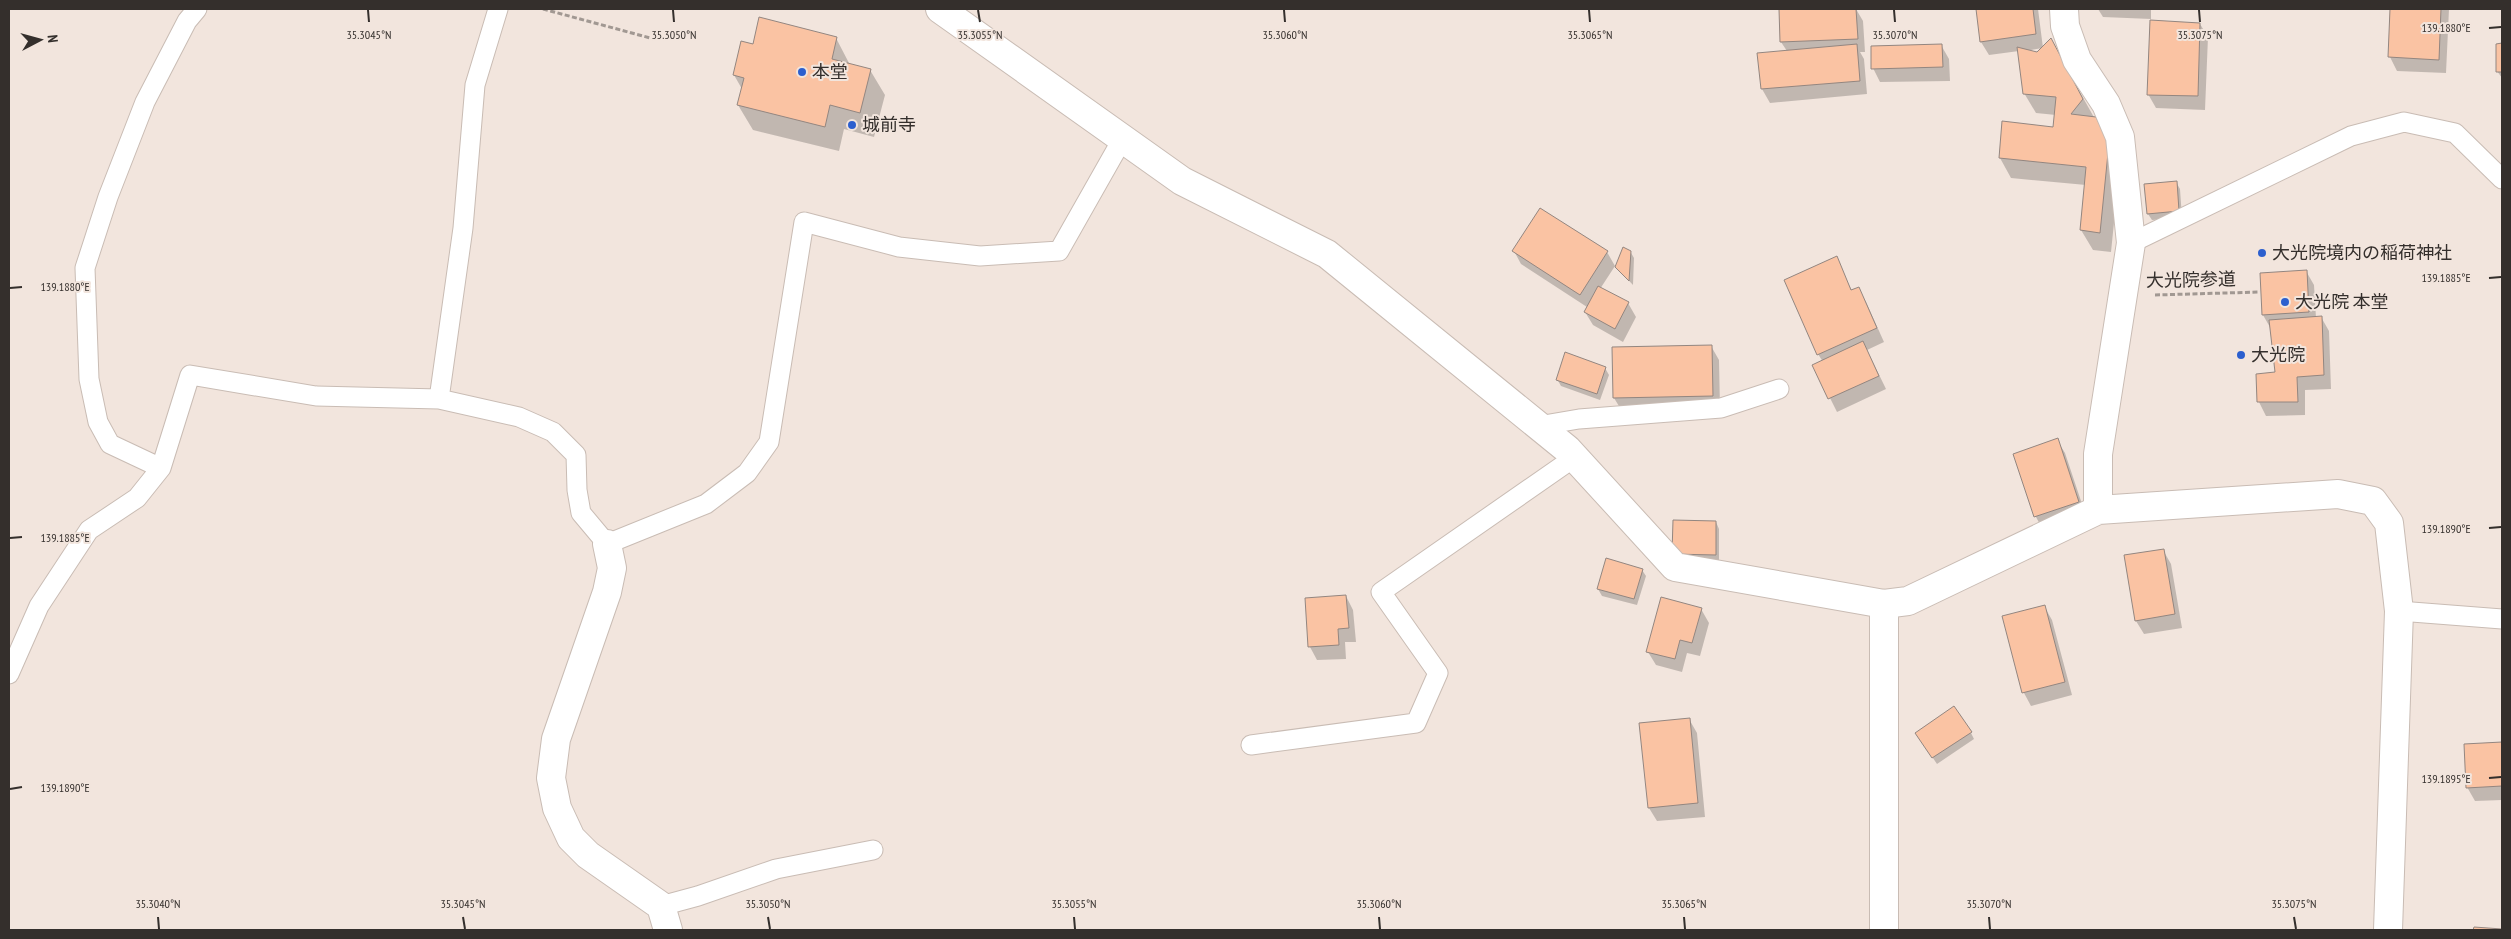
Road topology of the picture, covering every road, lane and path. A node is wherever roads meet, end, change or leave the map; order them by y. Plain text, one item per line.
1 (197, 9) edge
2 (498, 9) edge
3 (543, 9) edge
4 (940, 9) edge
5 (2064, 9) edge
6 (654, 39) dead end
7 (1123, 138) junction
8 (2502, 179) edge
9 (2131, 242) junction
10 (2260, 292) dead end
11 (2122, 296) junction
12 (1779, 389) dead end
13 (439, 399) junction
14 (1538, 426) junction
15 (1575, 457) junction
16 (161, 468) junction
17 (2098, 510) junction
18 (607, 544) junction
19 (1884, 604) junction
20 (2399, 611) junction
21 (2502, 619) edge
22 (9, 674) edge
23 (1251, 745) dead end
24 (873, 850) dead end
25 (665, 918) edge
26 (1884, 930) edge
27 (2388, 930) edge

1 - 16 lane
2 - 13 lane
3 - 6 path
4 - 7 street
5 - 9 street
7 - 14 street
7 - 18 lane
8 - 9 lane
9 - 11 street
10 - 11 path, 大光院参道
11 - 17 street
12 - 14 lane
13 - 16 lane
13 - 18 lane
14 - 15 street
15 - 19 street
15 - 23 lane
16 - 22 lane
17 - 19 street
17 - 20 street
18 - 25 street
19 - 26 street
20 - 21 lane
20 - 27 street
24 - 25 lane

